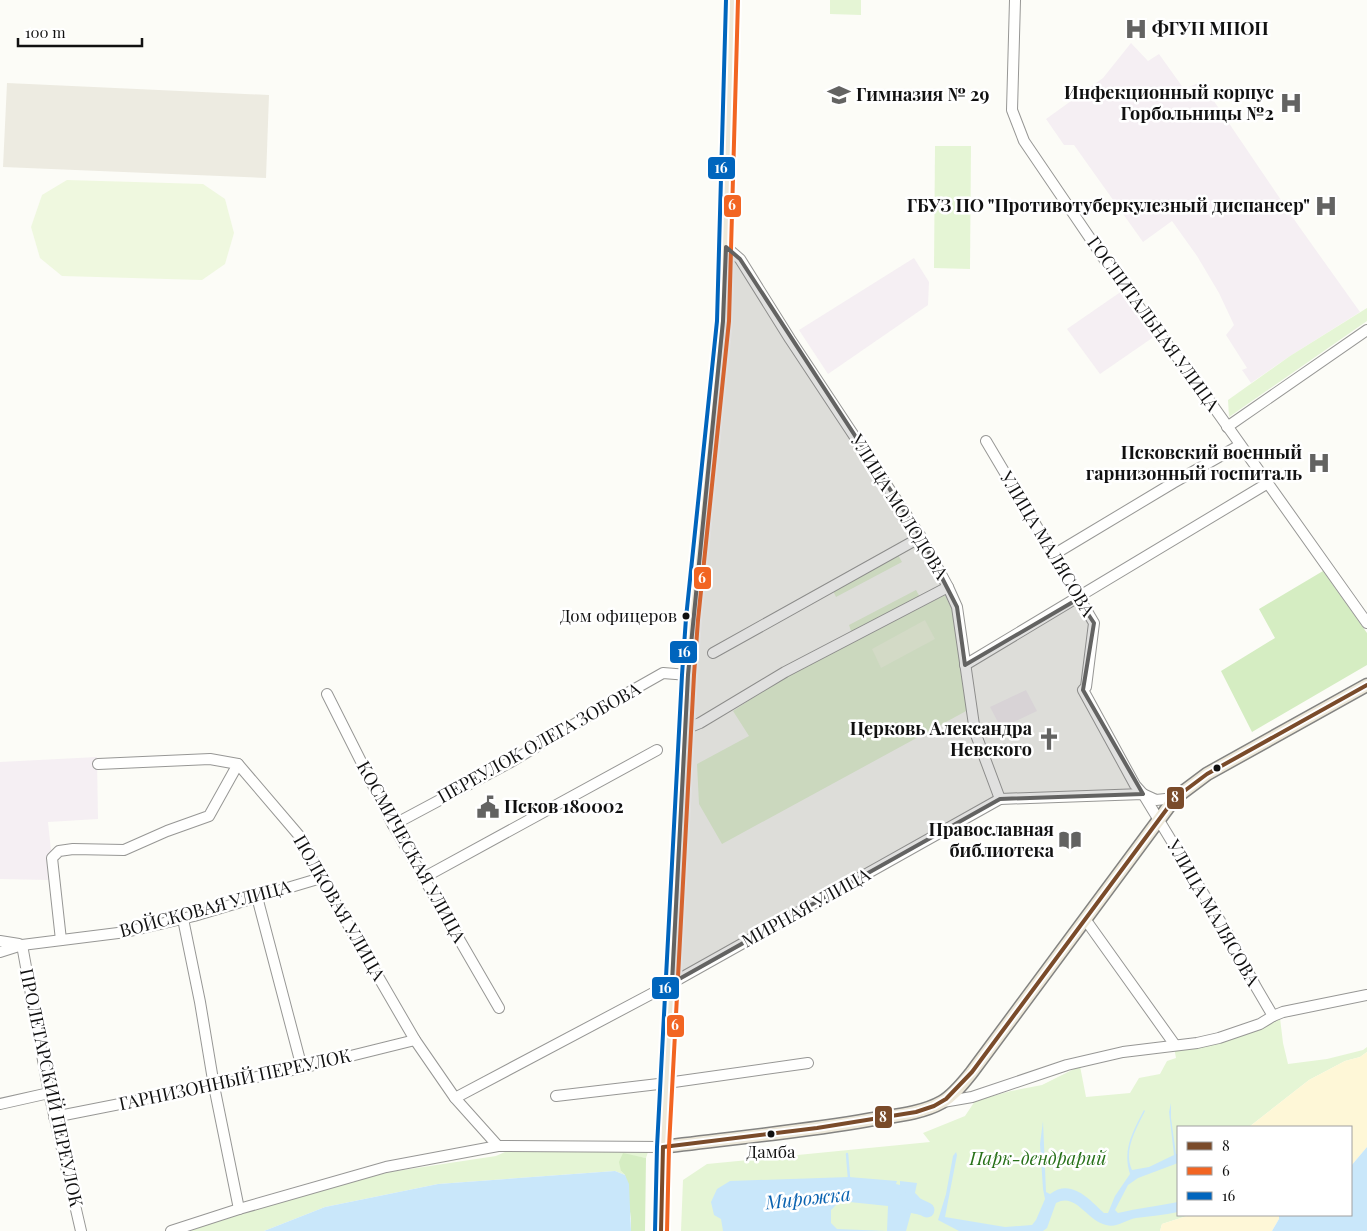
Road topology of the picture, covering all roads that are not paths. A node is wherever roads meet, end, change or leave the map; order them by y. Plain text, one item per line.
1 (732, 0) edge
2 (1015, 0) edge
3 (726, 247) junction
4 (1367, 330) edge
5 (1227, 427) junction
6 (986, 441) dead end
7 (1240, 445) junction
8 (1268, 483) junction
9 (920, 537) junction
10 (1053, 555) junction
11 (948, 587) junction
12 (1078, 599) junction
13 (1367, 623) edge
14 (713, 653) dead end
15 (965, 665) junction
16 (688, 675) junction
17 (1367, 685) edge
18 (327, 694) dead end
19 (685, 729) junction
20 (657, 750) dead end
21 (98, 764) dead end
22 (238, 764) junction
23 (1143, 794) junction
24 (1175, 798) junction
25 (1000, 799) junction
26 (1158, 819) junction
27 (393, 825) junction
28 (321, 878) junction
29 (423, 878) junction
30 (257, 897) junction
31 (183, 918) junction
32 (1085, 919) junction
33 (61, 940) junction
34 (0, 942) edge
35 (22, 945) junction
36 (0, 952) edge
37 (672, 983) junction
38 (1367, 995) edge
39 (499, 1008) dead end
40 (1273, 1016) junction
41 (415, 1040) junction
42 (1175, 1045) junction
43 (808, 1063) dead end
44 (302, 1068) junction
45 (667, 1083) junction
46 (214, 1086) junction
47 (49, 1093) junction
48 (556, 1096) dead end
49 (455, 1098) junction
50 (942, 1102) junction
51 (0, 1104) edge
52 (54, 1117) junction
53 (498, 1146) junction
54 (663, 1147) junction
55 (239, 1209) junction
56 (81, 1231) edge
57 (172, 1231) edge
58 (661, 1231) edge

1 - 3 main road
2 - 5 street, ГОСПИТАЛЬНАЯ УЛИЦА
3 - 9 street, УЛИЦА МОЛОДОВА
3 - 16 main road
4 - 5 street
5 - 7 street, ГОСПИТАЛЬНАЯ УЛИЦА
6 - 10 street, УЛИЦА МАЛЯСОВА
7 - 8 street, ГОСПИТАЛЬНАЯ УЛИЦА
7 - 10 street
8 - 12 street
8 - 13 street, ГОСПИТАЛЬНАЯ УЛИЦА
9 - 11 street, УЛИЦА МОЛОДОВА
9 - 14 street
10 - 12 street, УЛИЦА МАЛЯСОВА
11 - 15 street, УЛИЦА МОЛОДОВА
11 - 19 street
12 - 15 street
12 - 23 street, УЛИЦА МАЛЯСОВА
15 - 25 street, УЛИЦА МОЛОДОВА
16 - 19 main road
16 - 27 street, ПЕРЕУЛОК ОЛЕГА ЗОБОВА
17 - 24 main road
18 - 27 street, КОСМИЧЕСКАЯ УЛИЦА
19 - 37 main road
20 - 29 street
21 - 22 street
22 - 28 street, ПОЛКОВАЯ УЛИЦА
22 - 33 street
23 - 24 street, МИРНАЯ УЛИЦА
23 - 25 street, МИРНАЯ УЛИЦА
23 - 26 street, УЛИЦА МАЛЯСОВА
24 - 26 main road
25 - 37 street, МИРНАЯ УЛИЦА
26 - 32 main road
26 - 40 street, УЛИЦА МАЛЯСОВА
27 - 29 street, КОСМИЧЕСКАЯ УЛИЦА
28 - 30 street, ВОЙСКОВАЯ УЛИЦА
28 - 41 street, ПОЛКОВАЯ УЛИЦА
29 - 39 street, КОСМИЧЕСКАЯ УЛИЦА
30 - 31 street, ВОЙСКОВАЯ УЛИЦА
30 - 44 street
31 - 33 street, ВОЙСКОВАЯ УЛИЦА
31 - 46 street
32 - 42 street
32 - 50 main road
33 - 35 street, ВОЙСКОВАЯ УЛИЦА
34 - 35 street
35 - 36 street, ВОЙСКОВАЯ УЛИЦА
35 - 47 street, ПРОЛЕТАРСКИЙ ПЕРЕУЛОК
37 - 45 main road
37 - 49 street, МИРНАЯ УЛИЦА
38 - 40 street
40 - 42 street
41 - 44 street, ГАРНИЗОННЫЙ ПЕРЕУЛОК
41 - 49 street, ПОЛКОВАЯ УЛИЦА
42 - 50 street
43 - 45 street
44 - 46 street, ГАРНИЗОННЫЙ ПЕРЕУЛОК
45 - 48 street
45 - 54 main road
46 - 52 street, ГАРНИЗОННЫЙ ПЕРЕУЛОК
46 - 55 street
47 - 51 street
47 - 52 street, ПРОЛЕТАРСКИЙ ПЕРЕУЛОК
49 - 53 street, ПОЛКОВАЯ УЛИЦА
50 - 54 main road
52 - 56 street, ПРОЛЕТАРСКИЙ ПЕРЕУЛОК
53 - 54 street
53 - 55 street
54 - 58 main road
55 - 57 street

